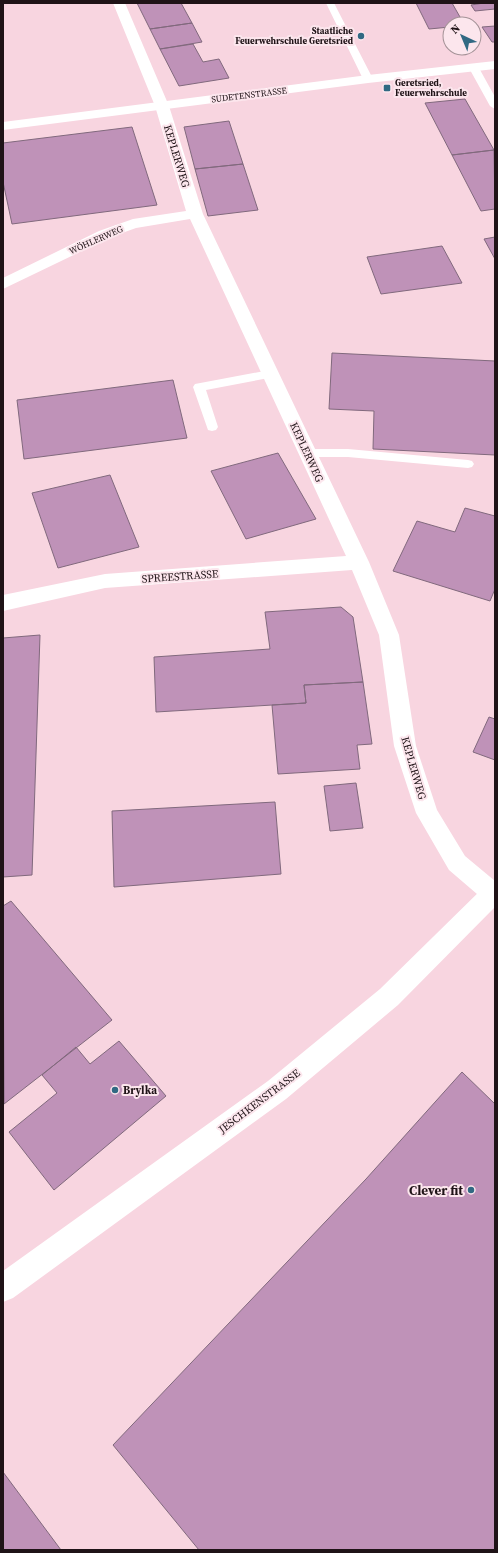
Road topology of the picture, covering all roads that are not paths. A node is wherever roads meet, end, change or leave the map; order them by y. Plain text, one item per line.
1 (119, 3) edge
2 (330, 3) edge
3 (495, 65) edge
4 (474, 68) junction
5 (368, 79) junction
6 (162, 106) junction
7 (495, 106) edge
8 (3, 126) edge
9 (195, 214) junction
10 (3, 284) edge
11 (270, 374) junction
12 (212, 427) dead end
13 (308, 453) junction
14 (468, 464) dead end
15 (359, 562) junction
16 (3, 603) edge
17 (494, 892) edge
18 (3, 1288) edge

1 - 6 street, KEPLERWEG
2 - 5 lane
3 - 4 street, SUDETENSTRASSE
4 - 5 street, SUDETENSTRASSE
4 - 7 lane
5 - 6 street, SUDETENSTRASSE
6 - 8 street, SUDETENSTRASSE
6 - 9 street, KEPLERWEG
9 - 10 street, WÖHLERWEG
9 - 11 street, KEPLERWEG
11 - 12 lane
11 - 13 street, KEPLERWEG
13 - 14 lane
13 - 15 street, KEPLERWEG
15 - 16 street, SPREESTRASSE
15 - 17 street, KEPLERWEG
17 - 18 street, JESCHKENSTRASSE

